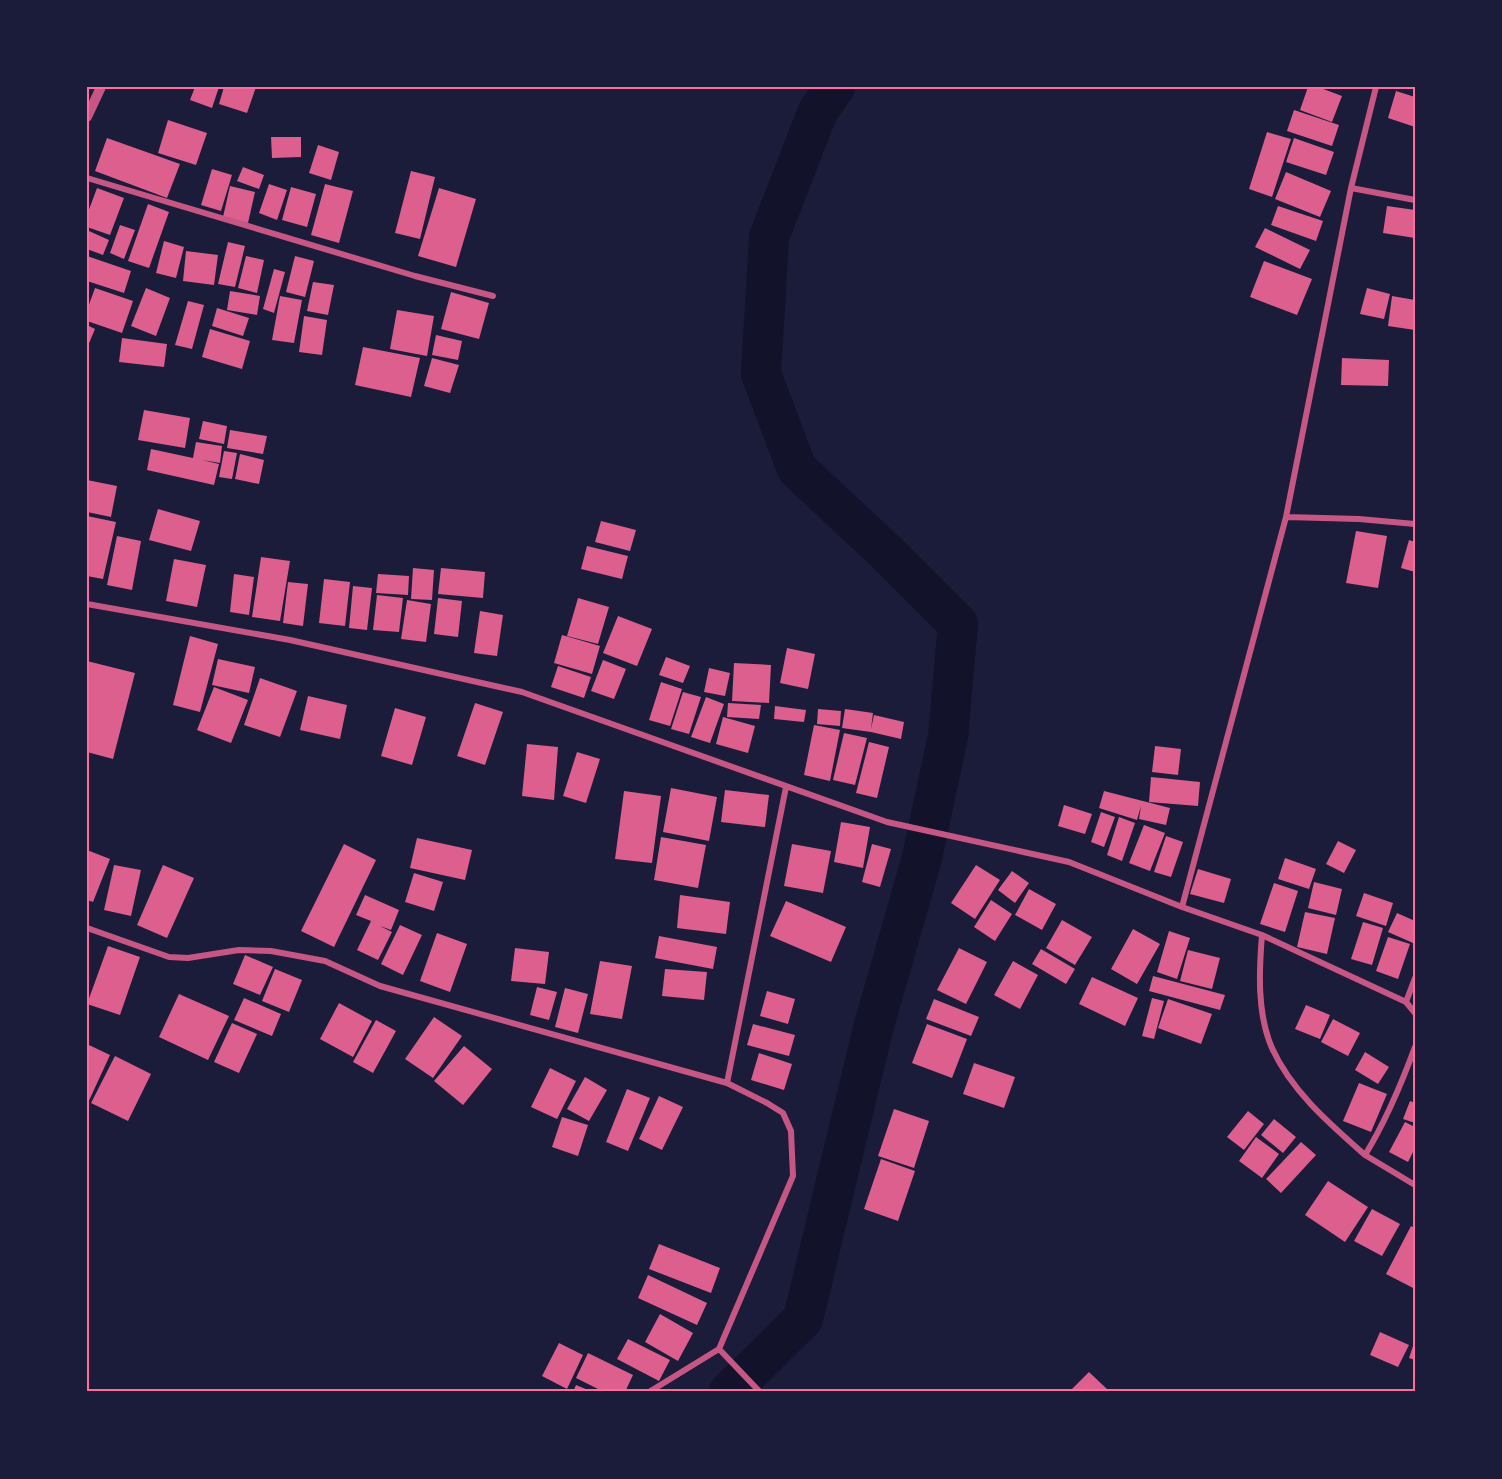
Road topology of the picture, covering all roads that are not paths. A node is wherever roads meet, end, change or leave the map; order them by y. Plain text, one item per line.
1 (101, 87) edge
2 (1376, 87) edge
3 (87, 117) edge
4 (87, 178) edge
5 (1351, 188) junction
6 (1415, 200) edge
7 (493, 296) dead end
8 (1286, 517) junction
9 (1415, 525) edge
10 (87, 603) edge
11 (786, 787) junction
12 (1182, 907) junction
13 (87, 928) edge
14 (1262, 935) junction
15 (1415, 978) edge
16 (1406, 1002) junction
17 (1415, 1013) edge
18 (1415, 1047) edge
19 (727, 1083) junction
20 (1365, 1155) junction
21 (1415, 1185) edge
22 (719, 1349) junction
23 (649, 1392) edge
24 (760, 1392) edge

1 - 3 street
2 - 5 street
4 - 7 street
5 - 6 street
5 - 8 street
8 - 9 street
8 - 12 street
10 - 11 street
11 - 12 street
11 - 19 street
12 - 14 street
13 - 19 street
14 - 16 street
14 - 20 street
15 - 16 street
16 - 17 street
18 - 20 street
19 - 22 street
20 - 21 street
22 - 23 street
22 - 24 street

